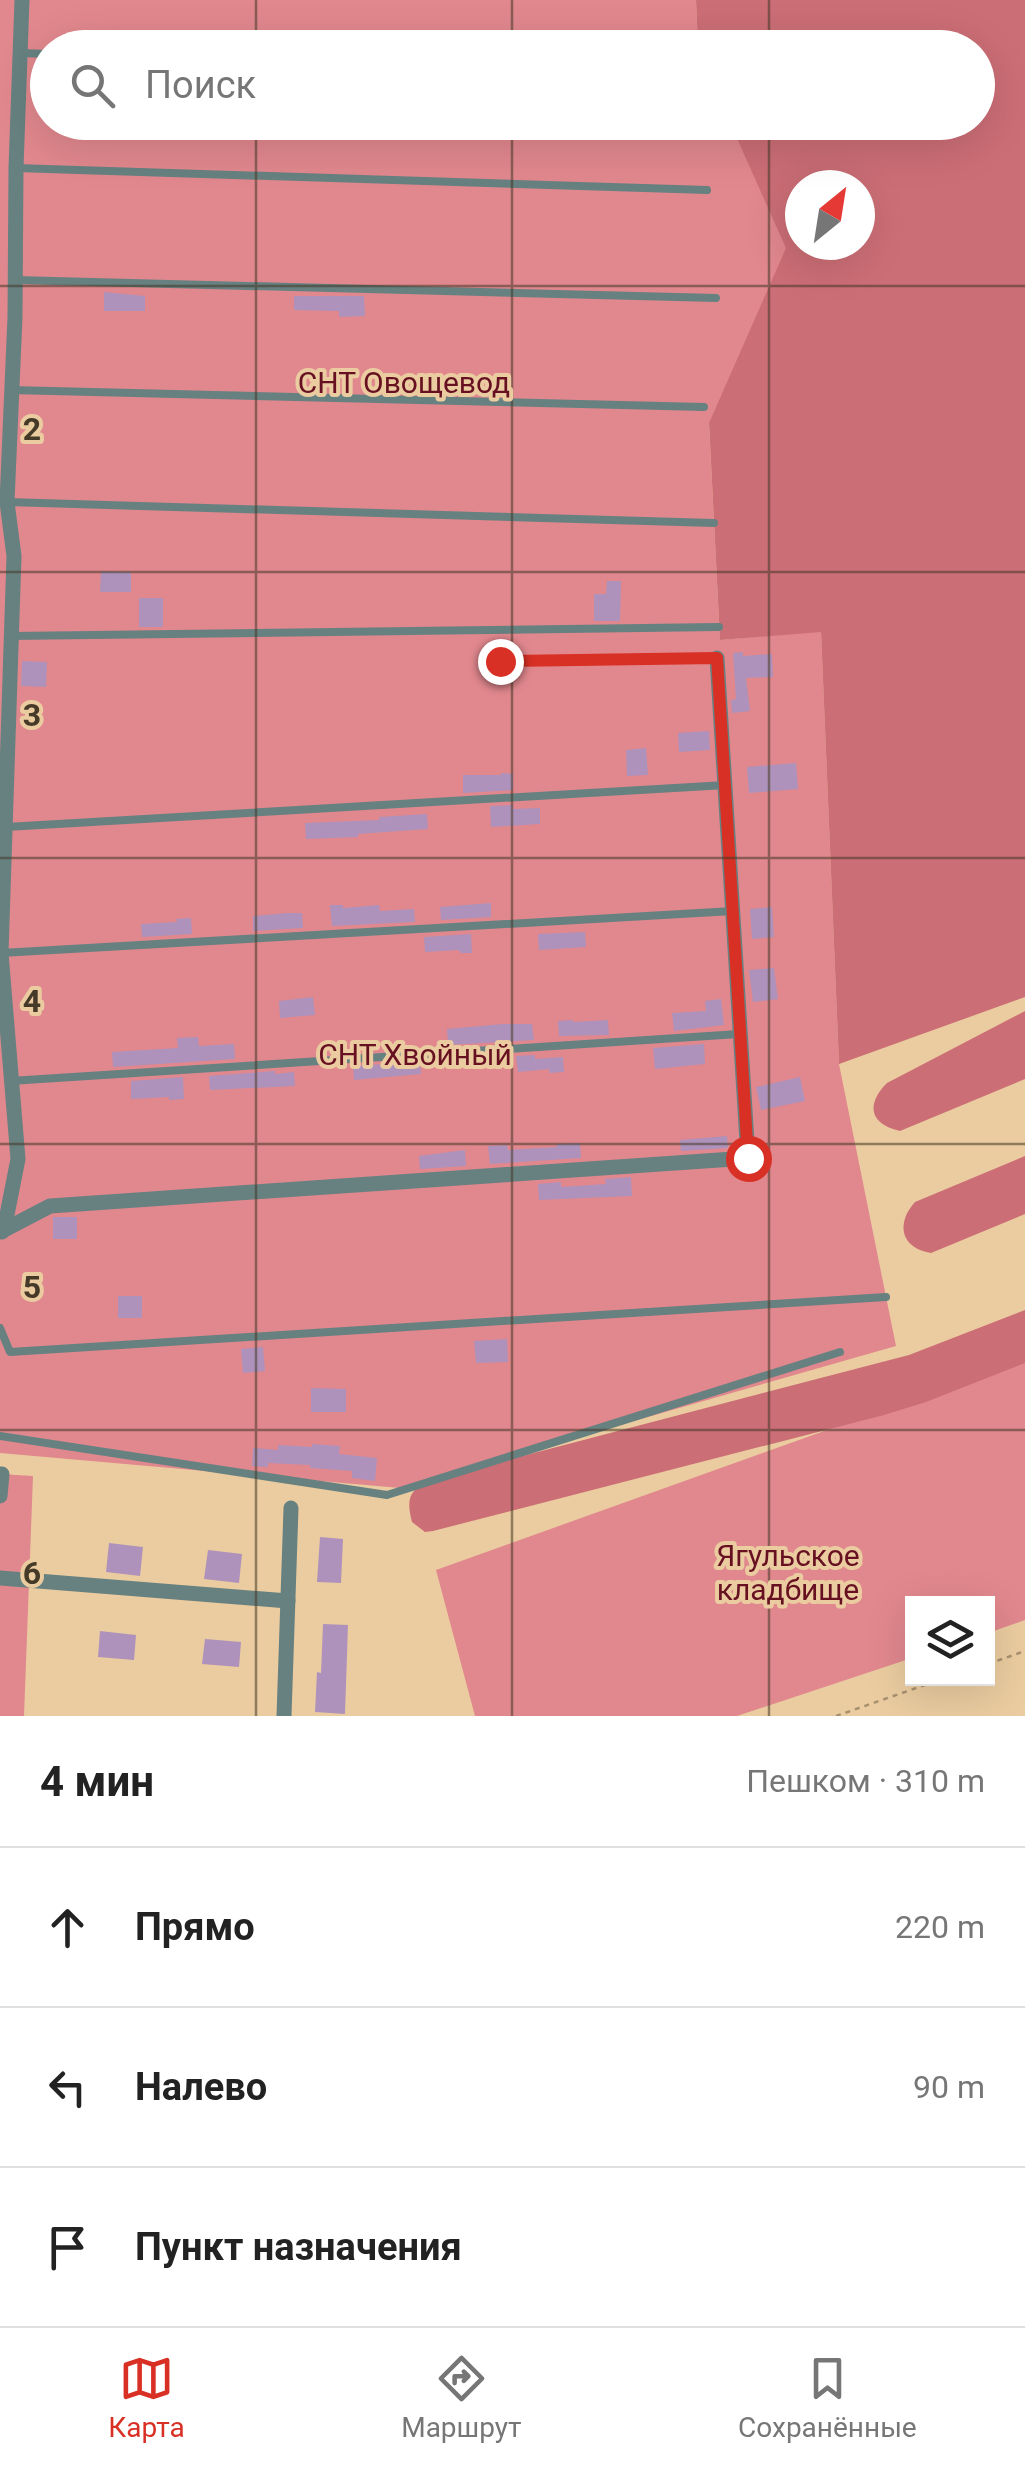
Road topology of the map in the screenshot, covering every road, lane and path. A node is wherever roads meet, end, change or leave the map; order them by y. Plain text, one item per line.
1 (22, 0) edge
2 (21, 53) junction
3 (30, 53) edge
4 (16, 168) junction
5 (707, 190) dead end
6 (16, 280) junction
7 (716, 298) dead end
8 (10, 390) junction
9 (704, 407) dead end
10 (8, 502) junction
11 (714, 523) dead end
12 (719, 628) dead end
13 (11, 636) junction
14 (717, 658) joint
15 (500, 661) dead end
16 (726, 785) junction
17 (6, 827) junction
18 (733, 911) junction
19 (1, 953) edge
20 (742, 1034) junction
21 (10, 1080) junction
22 (2, 1231) edge
23 (886, 1296) dead end
24 (0, 1328) edge
25 (840, 1352) dead end
26 (0, 1436) edge
27 (0, 1474) edge
28 (0, 1496) edge
29 (292, 1508) dead end
30 (0, 1578) edge
31 (288, 1601) junction
32 (1025, 1651) edge
33 (995, 1662) edge
34 (923, 1686) edge
35 (284, 1716) edge
36 (836, 1716) edge

1 - 2 street
2 - 3 lane
2 - 4 street
4 - 5 lane
4 - 6 street
6 - 7 lane
6 - 8 street
8 - 9 lane
8 - 10 street
10 - 11 lane
10 - 13 street
12 - 13 lane
13 - 17 street
14 - 15 lane
14 - 16 street
16 - 17 lane
16 - 18 street
17 - 19 street
18 - 19 lane
18 - 20 street
19 - 21 street
20 - 21 lane
20 - 22 street
21 - 22 street
23 - 24 lane
25 - 26 lane
27 - 28 street
29 - 31 street
30 - 31 street
31 - 35 street
32 - 33 path
34 - 36 path

